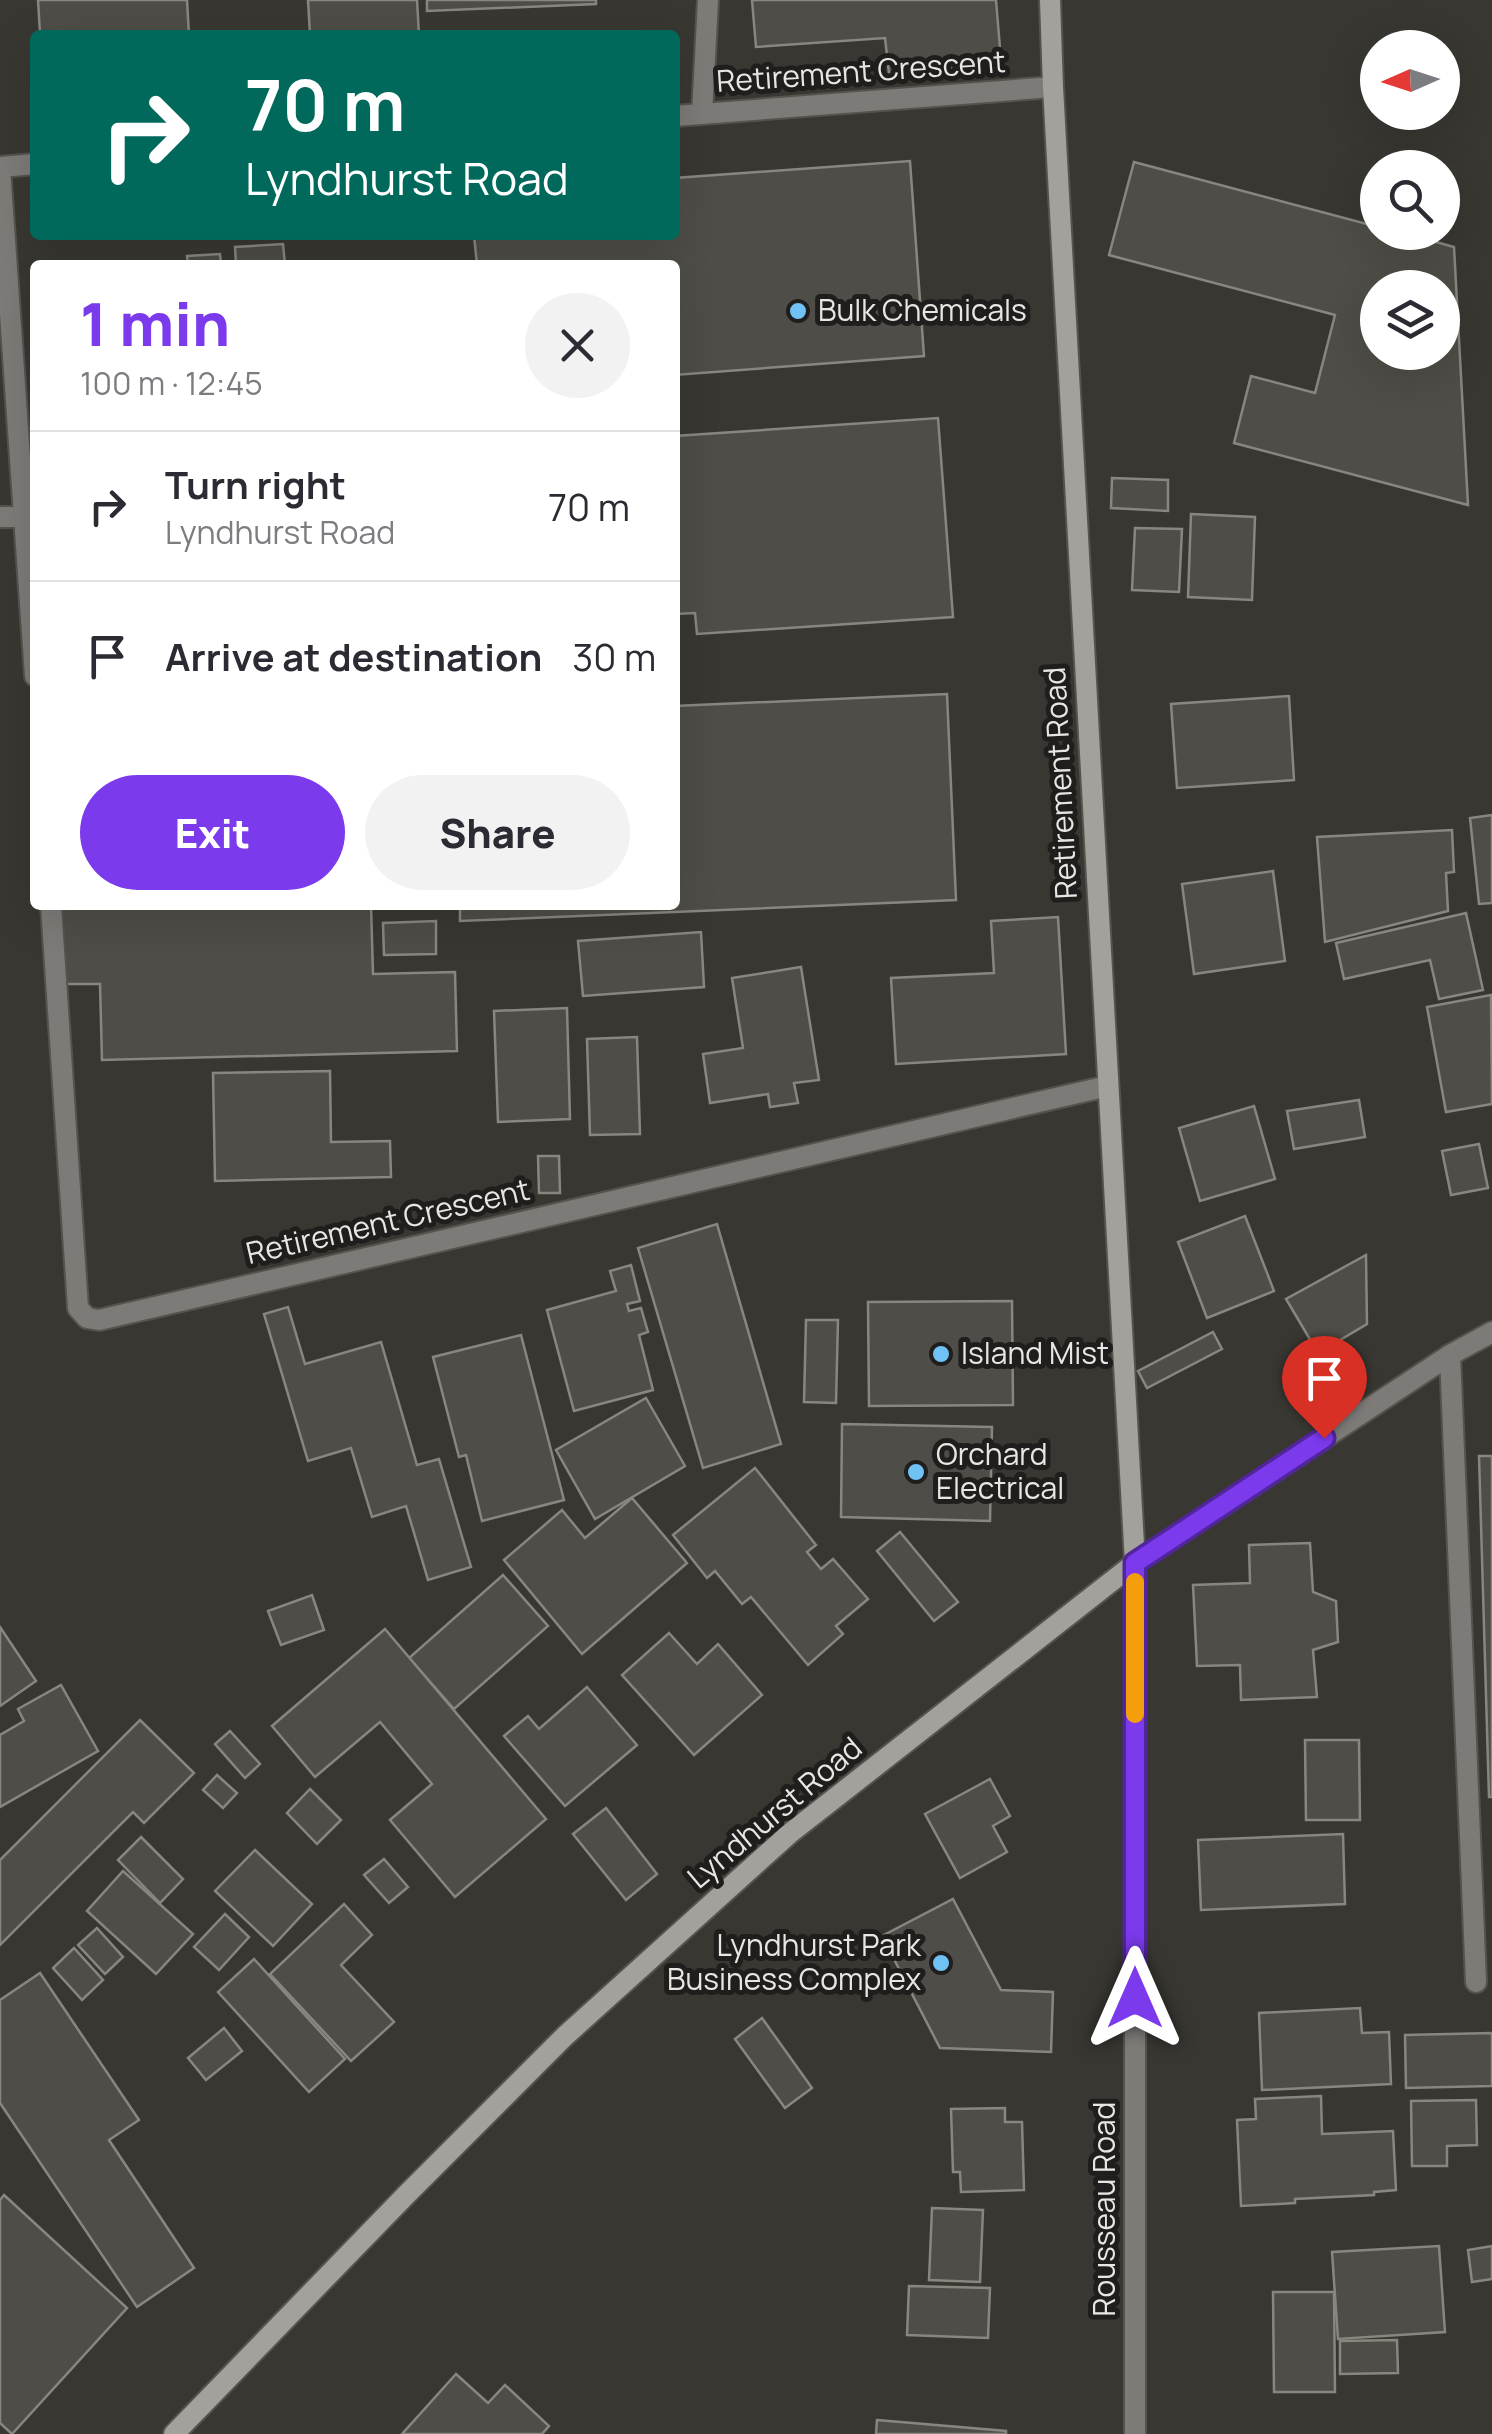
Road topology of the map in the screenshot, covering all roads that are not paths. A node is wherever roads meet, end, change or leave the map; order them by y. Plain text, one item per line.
1 (708, 0) edge
2 (1050, 0) edge
3 (1052, 87) junction
4 (702, 114) junction
5 (680, 116) edge
6 (30, 164) edge
7 (0, 167) edge
8 (4, 301) edge
9 (24, 517) junction
10 (0, 518) edge
11 (30, 604) edge
12 (51, 910) edge
13 (1108, 1086) junction
14 (1492, 1332) edge
15 (1450, 1355) junction
16 (1135, 1563) junction
17 (1476, 1982) dead end
18 (174, 2434) edge
19 (1135, 2434) edge

1 - 4 street
2 - 3 main road, Retirement Road
3 - 4 street, Retirement Crescent
3 - 13 main road, Retirement Road
4 - 5 street, Retirement Crescent
6 - 7 street
7 - 8 street
8 - 9 street
9 - 10 street
9 - 11 street
12 - 13 street, Retirement Crescent
13 - 16 main road, Retirement Road
14 - 15 street, Lyndhurst Road
15 - 16 street, Lyndhurst Road
15 - 17 street
16 - 18 main road, Lyndhurst Road
16 - 19 street, Rousseau Road

